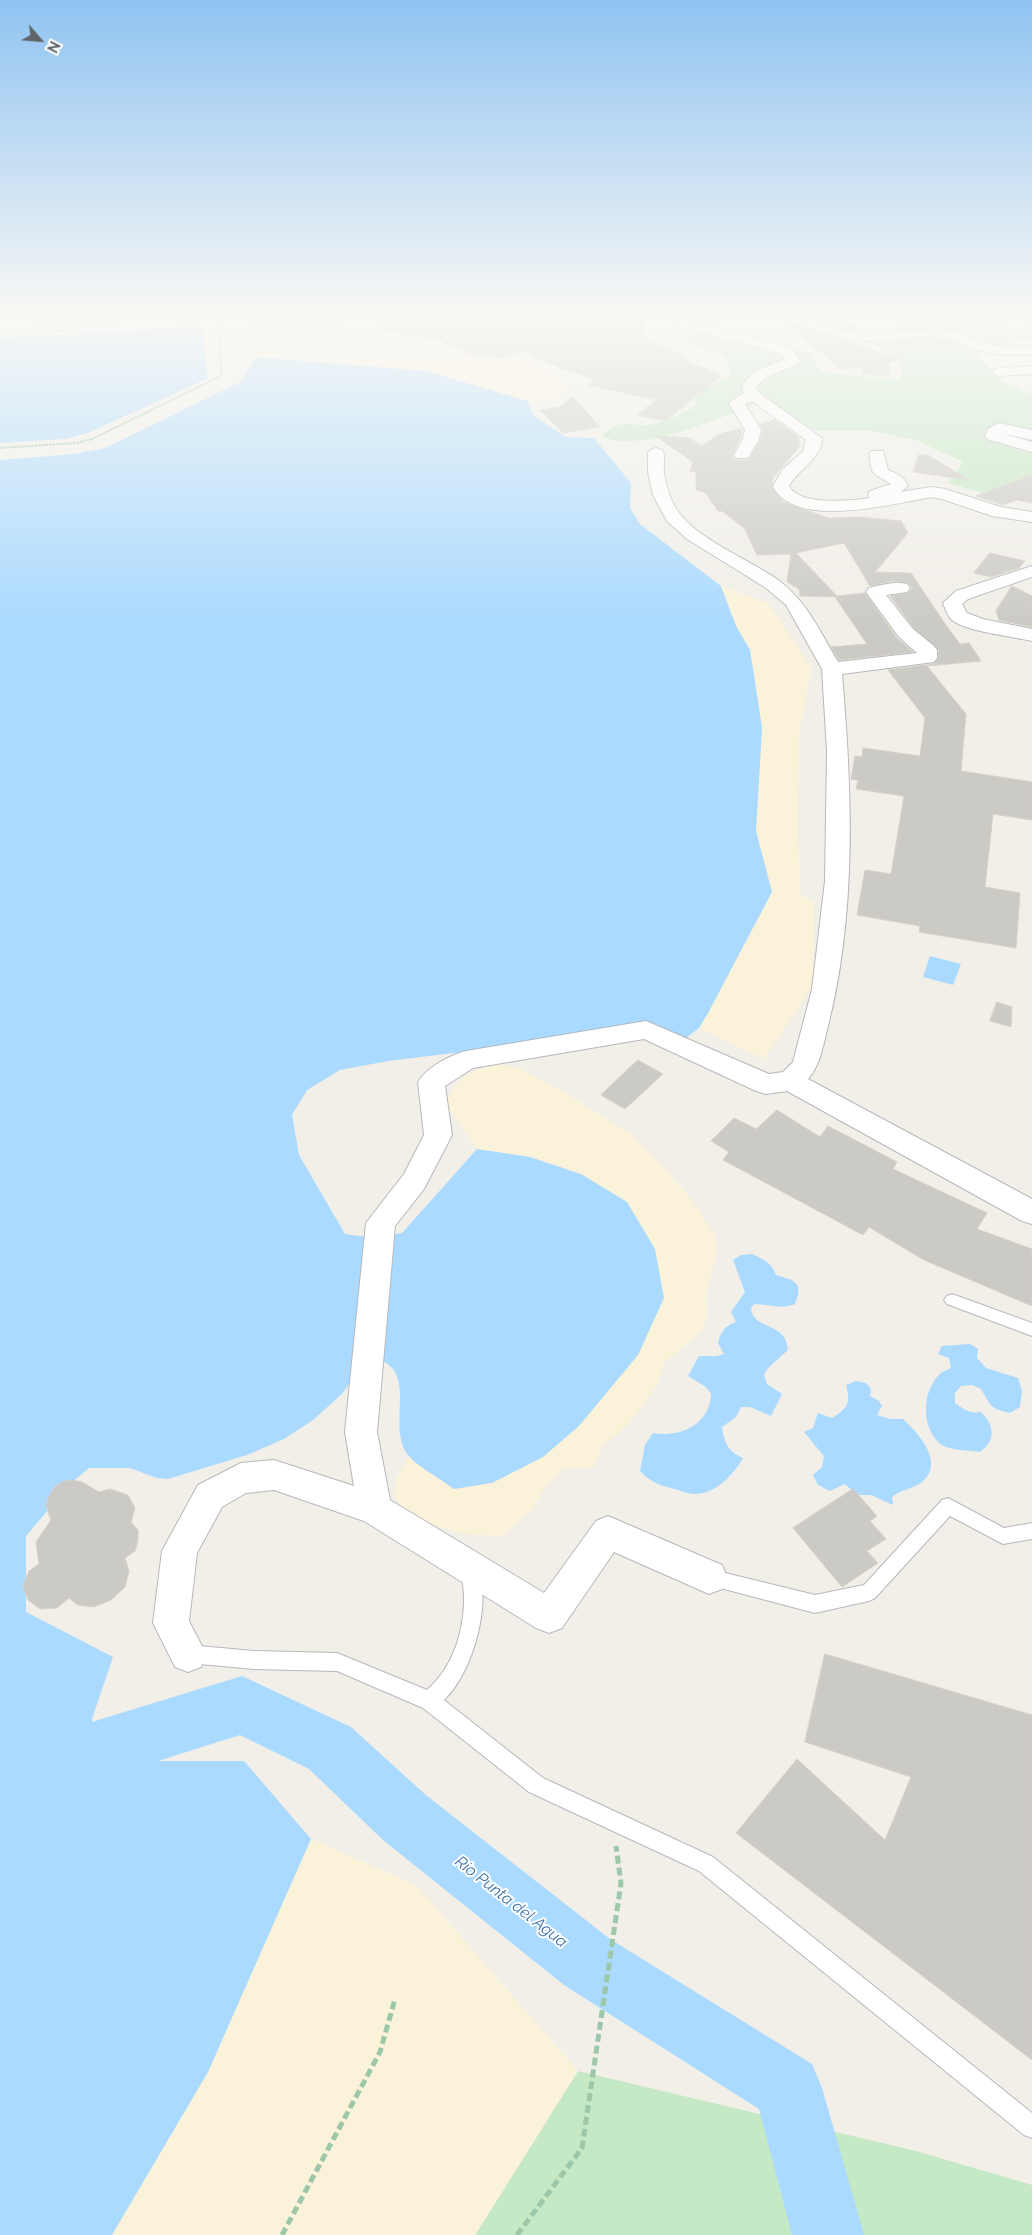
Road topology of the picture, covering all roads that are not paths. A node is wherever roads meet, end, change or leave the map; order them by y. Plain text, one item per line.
1 (746, 417) edge
2 (785, 417) edge
3 (1032, 435) edge
4 (1032, 447) edge
5 (656, 453) dead end
6 (877, 454) dead end
7 (742, 455) dead end
8 (809, 455) junction
9 (1032, 517) edge
10 (1032, 571) edge
11 (901, 588) dead end
12 (1032, 635) edge
13 (832, 669) junction
14 (791, 1081) junction
15 (1032, 1213) edge
16 (952, 1300) dead end
17 (1032, 1330) edge
18 (375, 1510) junction
19 (1032, 1531) edge
20 (470, 1568) junction
21 (709, 1577) joint
22 (188, 1654) joint
23 (430, 1701) junction
24 (1032, 2127) edge

1 - 7 street
2 - 8 street
3 - 4 street
5 - 13 street
6 - 8 street
8 - 9 street
10 - 12 street
11 - 13 street
13 - 14 street
14 - 15 street
14 - 18 street
16 - 17 lane
18 - 20 street
18 - 22 street
19 - 21 lane
20 - 21 street
20 - 23 lane
22 - 23 lane
23 - 24 lane

